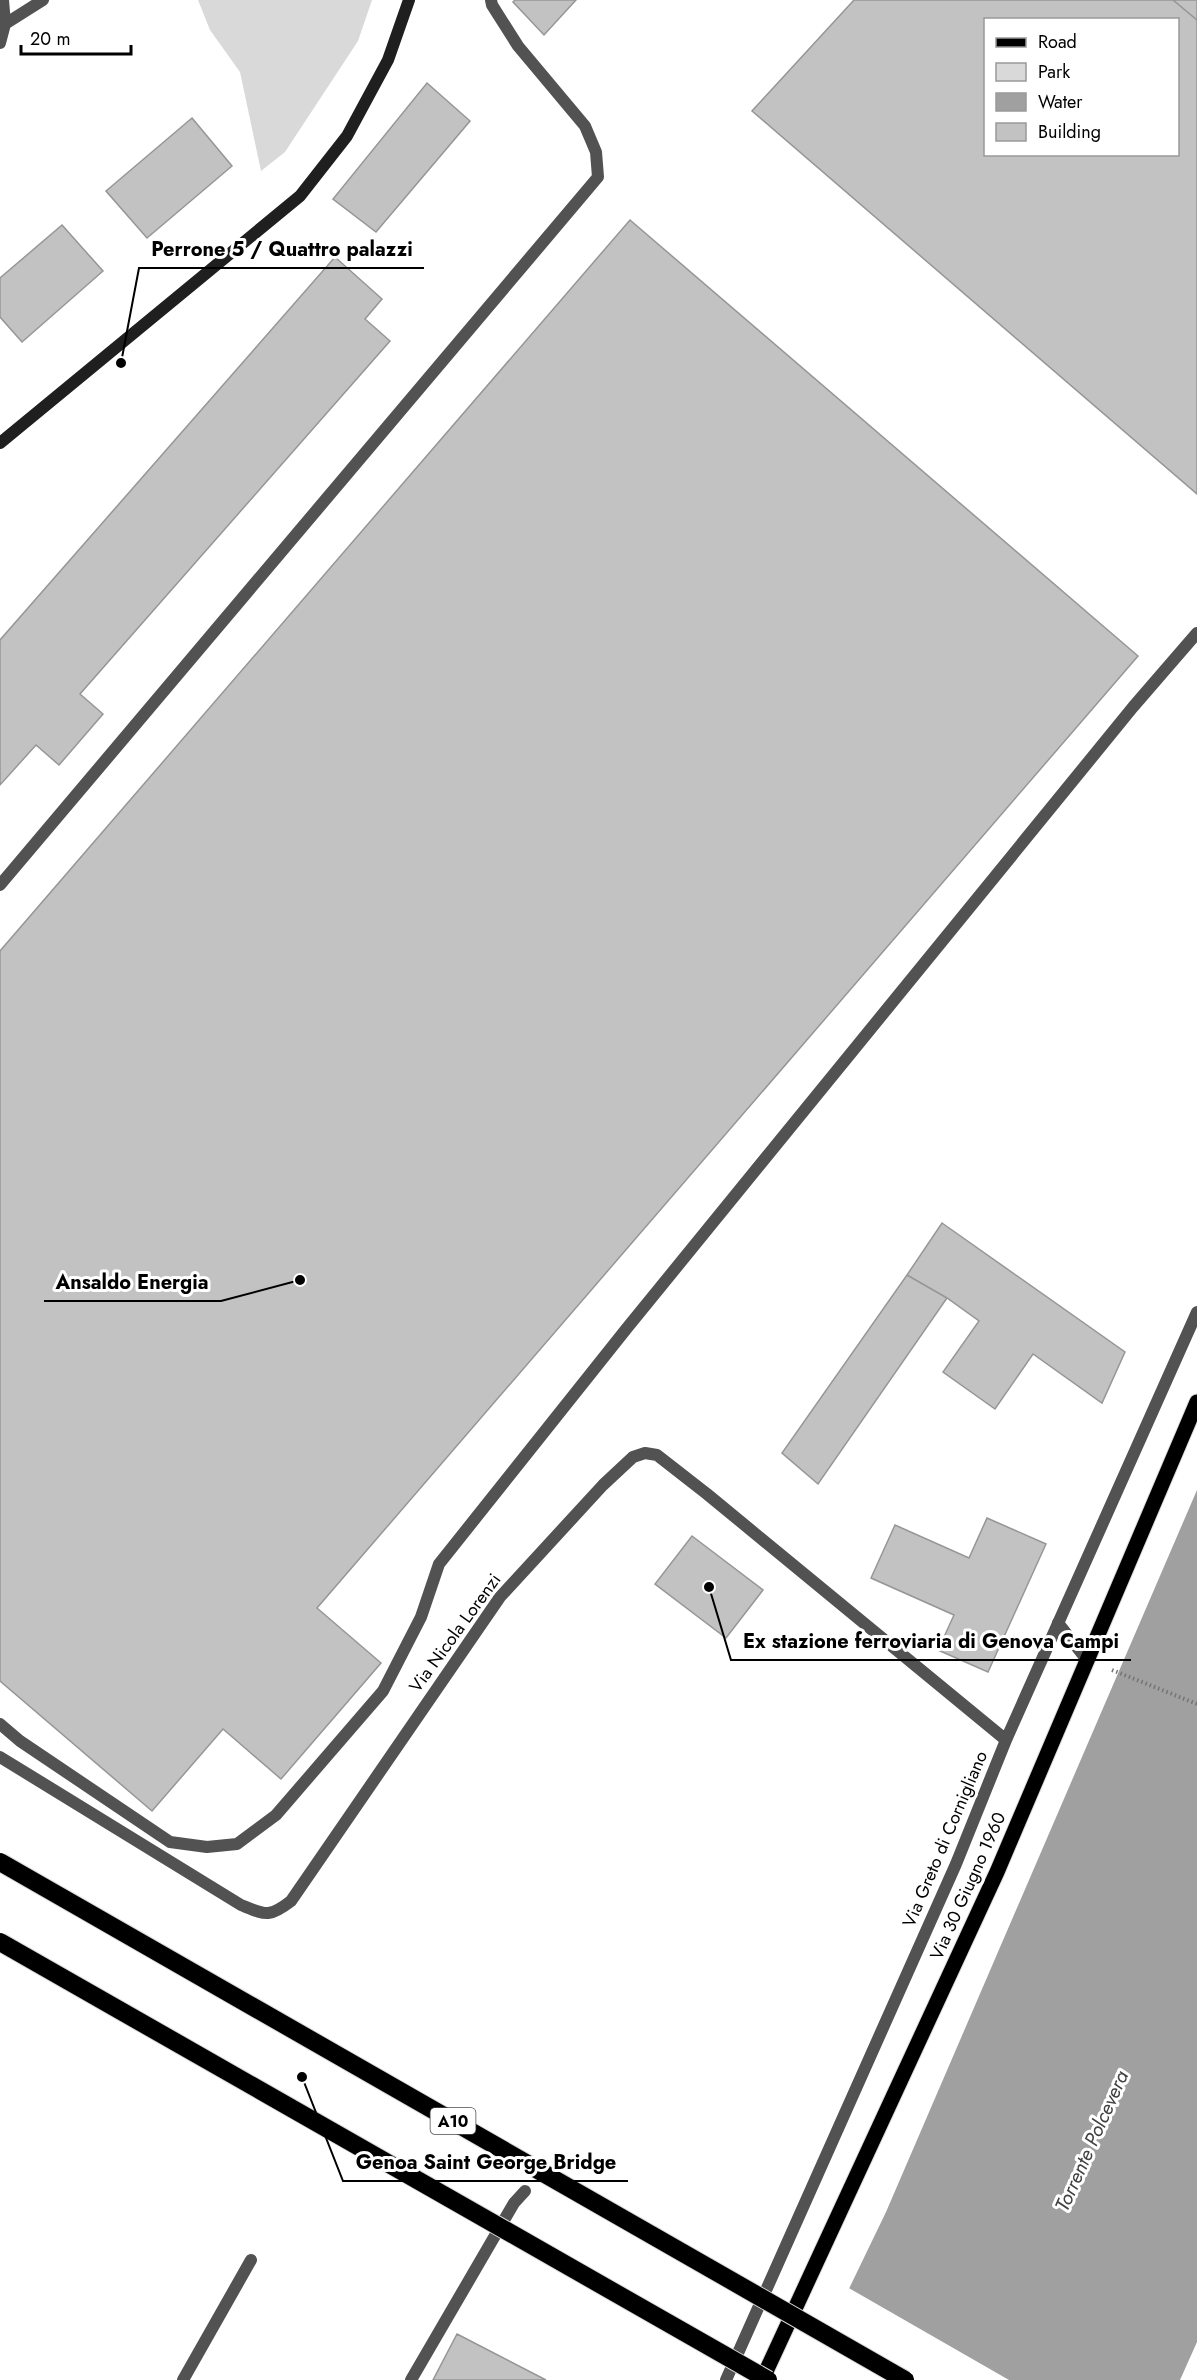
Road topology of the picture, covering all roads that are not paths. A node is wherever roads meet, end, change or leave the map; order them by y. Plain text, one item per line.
1 (3, 0) edge
2 (43, 0) edge
3 (409, 0) edge
4 (491, 0) edge
5 (5, 24) junction
6 (0, 43) edge
7 (0, 443) edge
8 (1197, 633) edge
9 (0, 885) edge
10 (1197, 1312) edge
11 (1197, 1402) edge
12 (1058, 1623) junction
13 (1086, 1660) junction
14 (0, 1724) edge
15 (1006, 1740) junction
16 (0, 1757) edge
17 (0, 1862) edge
18 (0, 1942) edge
19 (525, 2191) dead end
20 (251, 2260) dead end
21 (183, 2380) edge
22 (411, 2380) edge
23 (726, 2380) edge
24 (762, 2380) edge
25 (768, 2380) edge
26 (905, 2380) edge

1 - 5 street
2 - 5 street
3 - 7 main road
4 - 9 street
5 - 6 street
8 - 14 street
10 - 12 street, Via Greto di Cornigliano
11 - 13 main road, Via 30 Giugno 1960
12 - 13 street
12 - 15 street, Via Greto di Cornigliano
13 - 24 main road, Via 30 Giugno 1960
15 - 16 street, Via Nicola Lorenzi
15 - 23 street, Via Greto di Cornigliano
17 - 26 highway, A10, bridge
18 - 25 highway, bridge
19 - 22 street
20 - 21 street

